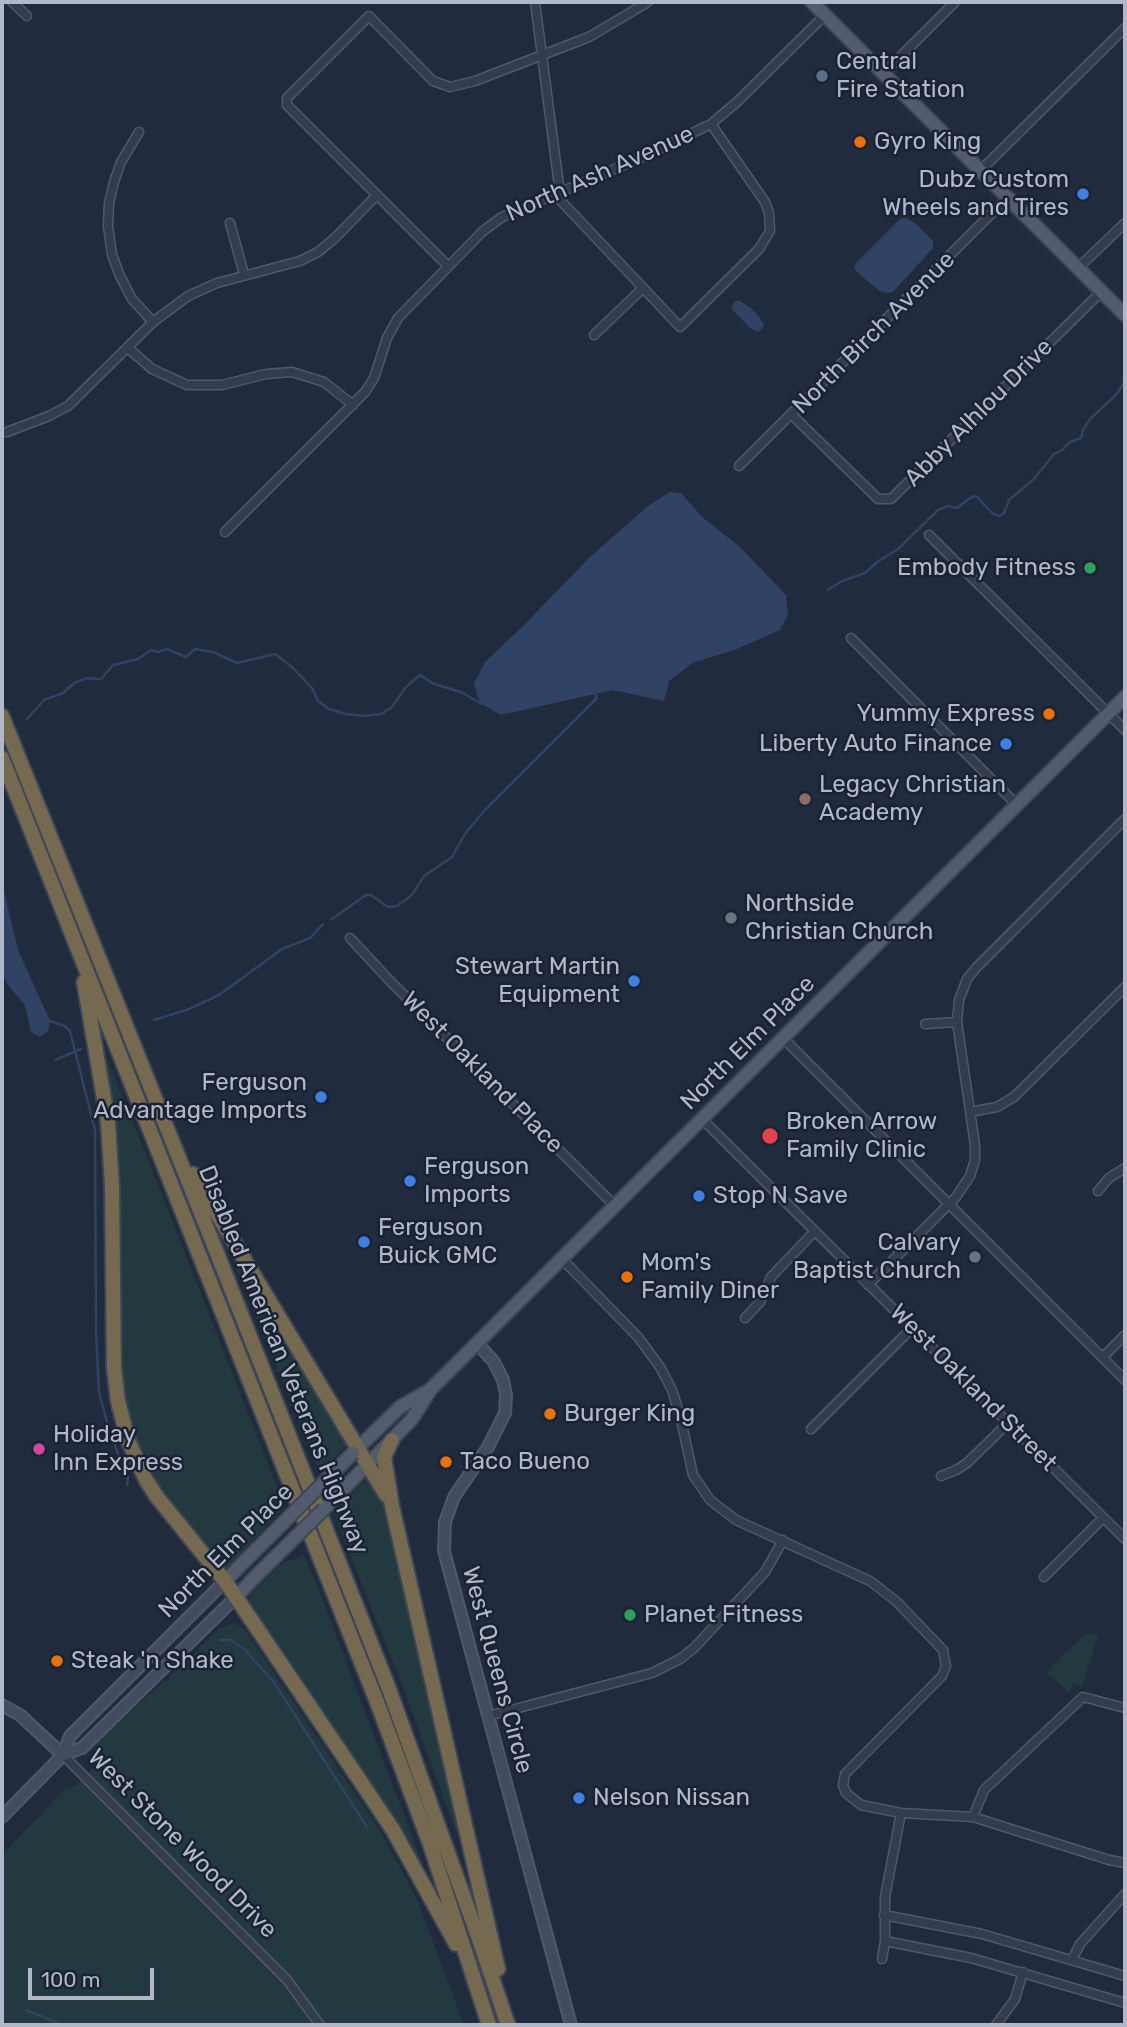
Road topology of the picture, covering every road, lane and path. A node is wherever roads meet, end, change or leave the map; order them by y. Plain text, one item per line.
1 (12, 2) edge
2 (535, 2) edge
3 (648, 2) edge
4 (812, 2) edge
5 (955, 2) edge
6 (825, 15) junction
7 (27, 16) dead end
8 (1125, 28) edge
9 (542, 55) junction
10 (883, 74) junction
11 (711, 124) junction
12 (139, 132) dead end
13 (980, 171) junction
14 (560, 193) junction
15 (377, 195) junction
16 (1007, 198) junction
17 (230, 223) dead end
18 (1125, 223) edge
19 (449, 266) junction
20 (1078, 268) junction
21 (244, 275) junction
22 (643, 288) junction
23 (1102, 291) junction
24 (1125, 315) edge
25 (153, 322) junction
26 (594, 335) dead end
27 (128, 348) junction
28 (353, 405) junction
29 (792, 415) junction
30 (7, 432) dead end
31 (739, 466) dead end
32 (225, 532) dead end
33 (929, 535) dead end
34 (851, 638) dead end
35 (1125, 697) edge
36 (1109, 713) junction
37 (2, 716) edge
38 (1125, 730) edge
39 (2, 758) edge
40 (1017, 805) junction
41 (1125, 819) edge
42 (350, 938) dead end
43 (78, 949) junction
44 (1125, 987) edge
45 (957, 1022) junction
46 (925, 1024) dead end
47 (783, 1038) junction
48 (970, 1112) junction
49 (702, 1119) junction
50 (172, 1140) junction
51 (1125, 1168) edge
52 (1098, 1191) dead end
53 (948, 1204) junction
54 (615, 1206) junction
55 (815, 1231) junction
56 (562, 1259) junction
57 (868, 1284) junction
58 (745, 1318) dead end
59 (912, 1328) junction
60 (1125, 1335) edge
61 (477, 1343) junction
62 (1102, 1357) junction
63 (1125, 1380) edge
64 (431, 1389) junction
65 (1008, 1423) junction
66 (811, 1429) dead end
67 (392, 1440) junction
68 (356, 1451) junction
69 (365, 1468) junction
70 (941, 1475) dead end
71 (392, 1506) junction
72 (1103, 1518) junction
73 (1125, 1539) edge
74 (783, 1540) junction
75 (1044, 1577) dead end
76 (225, 1581) junction
77 (236, 1597) junction
78 (2, 1705) edge
79 (1125, 1708) edge
80 (488, 1716) junction
81 (63, 1755) junction
82 (901, 1812) junction
83 (2, 1817) edge
84 (973, 1817) junction
85 (1125, 1863) edge
86 (1125, 1894) edge
87 (884, 1915) junction
88 (885, 1941) junction
89 (882, 1959) dead end
90 (1072, 1960) junction
91 (1023, 1972) junction
92 (473, 1975) junction
93 (1125, 1976) edge
94 (1125, 2003) edge
95 (320, 2025) edge
96 (489, 2025) edge
97 (509, 2025) edge
98 (571, 2025) edge
99 (996, 2025) edge

1 - 7 street
2 - 9 street
3 - 9 street
4 - 6 main road
5 - 10 street
6 - 10 main road
6 - 11 street, North Ash Avenue
8 - 13 street
9 - 14 street
9 - 15 street
10 - 13 main road
11 - 14 street, North Ash Avenue
11 - 22 street
12 - 25 street
13 - 16 main road
14 - 19 street, North Ash Avenue
14 - 22 street
15 - 19 street
15 - 21 street
16 - 20 main road
16 - 29 street, North Birch Avenue
17 - 21 street
18 - 20 street
19 - 28 street, North Ash Avenue
20 - 23 main road
21 - 25 street
22 - 26 street
23 - 24 main road
23 - 29 street, Abby Alhlou Drive
25 - 27 street
27 - 28 street
27 - 30 street
28 - 32 street, North Ash Avenue
29 - 31 street, North Birch Avenue
33 - 36 street
34 - 40 street
35 - 36 main road, North Elm Place
36 - 38 street
36 - 40 main road, North Elm Place
37 - 50 highway, Disabled American Veterans Highway
39 - 43 highway, Disabled American Veterans Highway
40 - 47 main road, North Elm Place
41 - 45 street
42 - 54 street, West Oakland Place
43 - 76 highway
43 - 92 highway, Disabled American Veterans Highway
44 - 48 street
45 - 46 street
45 - 48 street
47 - 49 main road, North Elm Place
47 - 53 street
48 - 53 street
49 - 54 main road, North Elm Place
49 - 55 street, West Oakland Street
50 - 68 highway
50 - 97 highway, Disabled American Veterans Highway
51 - 52 street
53 - 57 street
53 - 62 street
54 - 56 main road, North Elm Place
55 - 57 street, West Oakland Street
55 - 58 street
56 - 61 main road, North Elm Place
56 - 74 street
57 - 59 street, West Oakland Street
59 - 65 street, West Oakland Street
59 - 66 street
60 - 62 street
61 - 64 main road, North Elm Place
61 - 80 street, West Queens Circle
62 - 63 street
64 - 67 main road, North Elm Place
64 - 68 main road, North Elm Place
65 - 70 street
65 - 72 street, West Oakland Street
67 - 69 main road, North Elm Place
67 - 71 highway
68 - 69 highway
68 - 76 main road, North Elm Place, bridge
69 - 71 highway
69 - 77 main road, North Elm Place, bridge
71 - 97 highway
72 - 73 street, West Oakland Street
72 - 75 street
74 - 80 street
74 - 82 street
76 - 77 highway
76 - 81 street, North Elm Place
77 - 81 street, North Elm Place
77 - 92 highway
78 - 81 street, West Stone Wood Drive
79 - 84 street
80 - 98 street, West Queens Circle
81 - 83 street, North Elm Place
81 - 95 street, West Stone Wood Drive
82 - 84 street
82 - 87 street
84 - 85 street
86 - 90 street
87 - 88 street
87 - 90 street
88 - 89 street
88 - 91 street
90 - 93 street
91 - 94 street
91 - 99 street
92 - 96 highway, Disabled American Veterans Highway

